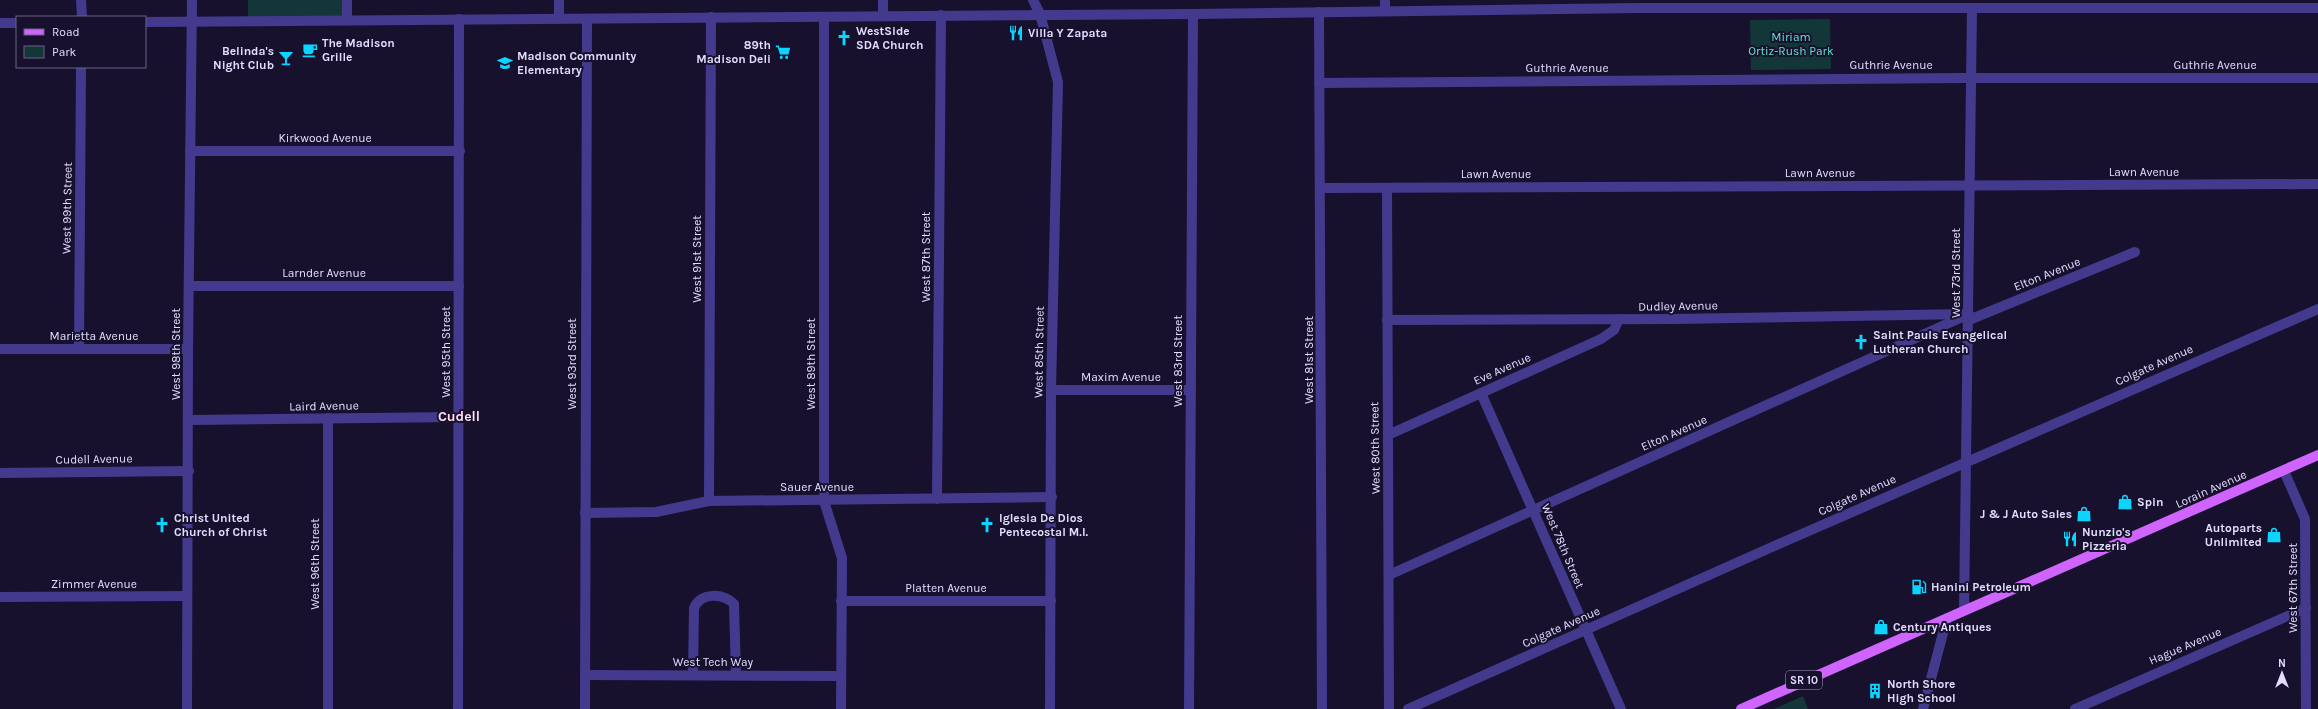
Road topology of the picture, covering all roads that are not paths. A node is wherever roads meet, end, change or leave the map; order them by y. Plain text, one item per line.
1 (81, 0) edge
2 (192, 0) edge
3 (347, 0) edge
4 (559, 0) edge
5 (883, 0) edge
6 (1033, 0) edge
7 (1386, 0) edge
8 (1639, 4) edge
9 (1752, 4) edge
10 (1861, 4) edge
11 (2283, 4) edge
12 (1519, 5) edge
13 (1972, 8) junction
14 (2318, 8) edge
15 (1385, 11) junction
16 (1319, 12) junction
17 (1040, 14) junction
18 (1193, 14) junction
19 (883, 15) junction
20 (82, 16) edge
21 (941, 16) junction
22 (711, 17) junction
23 (824, 17) junction
24 (347, 19) junction
25 (459, 19) junction
26 (559, 19) junction
27 (587, 19) junction
28 (192, 21) junction
29 (146, 22) edge
30 (0, 23) edge
31 (16, 23) edge
32 (81, 68) edge
33 (1970, 78) junction
34 (2318, 78) edge
35 (1319, 82) junction
36 (460, 151) junction
37 (190, 152) junction
38 (2318, 184) edge
39 (1969, 186) junction
40 (1321, 188) junction
41 (1387, 188) junction
42 (2135, 252) dead end
43 (189, 286) junction
44 (460, 286) junction
45 (2318, 308) edge
46 (1969, 317) junction
47 (1619, 319) junction
48 (1387, 320) junction
49 (0, 349) edge
50 (79, 349) junction
51 (188, 349) junction
52 (1051, 390) junction
53 (1191, 390) junction
54 (1481, 393) junction
55 (328, 418) junction
56 (459, 418) junction
57 (189, 420) junction
58 (1388, 435) junction
59 (2318, 455) edge
60 (1967, 461) junction
61 (189, 471) junction
62 (2284, 471) junction
63 (0, 473) edge
64 (1052, 497) junction
65 (937, 499) junction
66 (709, 501) junction
67 (824, 501) junction
68 (1533, 510) junction
69 (585, 513) junction
70 (1389, 575) junction
71 (187, 596) junction
72 (0, 598) edge
73 (841, 601) junction
74 (1051, 601) junction
75 (2306, 608) junction
76 (1964, 610) junction
77 (1947, 618) junction
78 (1586, 630) junction
79 (585, 674) junction
80 (693, 675) junction
81 (736, 675) junction
82 (841, 676) junction
83 (188, 709) edge
84 (328, 709) edge
85 (458, 709) edge
86 (584, 709) edge
87 (841, 709) edge
88 (1050, 709) edge
89 (1189, 709) edge
90 (1322, 709) edge
91 (1389, 709) edge
92 (1408, 709) edge
93 (1621, 709) edge
94 (1741, 709) edge
95 (1923, 709) edge
96 (2075, 709) edge
97 (2306, 709) edge

1 - 20 street
2 - 28 street, West 98th Street
3 - 24 street
4 - 26 street
5 - 19 street
6 - 17 street, West 85th Street
7 - 15 street
8 - 9 street
8 - 12 street
9 - 10 street
10 - 13 street
11 - 13 street
11 - 14 street
12 - 15 street
13 - 33 street, West 73rd Street
15 - 16 street
16 - 18 street
16 - 35 street, West 81st Street
17 - 18 street
17 - 21 street
17 - 52 street, West 85th Street
18 - 53 street, West 83rd Street
19 - 21 street
19 - 23 street
21 - 65 street, West 87th Street
22 - 23 street
22 - 27 street
22 - 66 street, West 91st Street
23 - 67 street, West 89th Street
24 - 25 street
24 - 28 street
25 - 26 street
25 - 36 street, West 95th Street
26 - 27 street
27 - 69 street, West 93rd Street
28 - 29 street
28 - 37 street, West 98th Street
30 - 31 street
32 - 50 street, West 99th Street
33 - 34 street, Guthrie Avenue
33 - 35 street, Guthrie Avenue
33 - 39 street, West 73rd Street
35 - 40 street, West 81st Street
36 - 37 street, Kirkwood Avenue
36 - 44 street, West 95th Street
37 - 43 street, West 98th Street
38 - 39 street, Lawn Avenue
39 - 41 street, Lawn Avenue
39 - 46 street, West 73rd Street
40 - 41 street, Lawn Avenue
40 - 90 street, West 81st Street
41 - 48 street, West 80th Street
42 - 46 street, Elton Avenue
43 - 44 street, Larnder Avenue
43 - 51 street, West 98th Street
44 - 56 street, West 95th Street
45 - 60 street, Colgate Avenue
46 - 47 street, Dudley Avenue
46 - 60 street, West 73rd Street
46 - 68 street, Elton Avenue
47 - 48 street, Dudley Avenue
47 - 54 street, Eve Avenue
48 - 58 street, West 80th Street
49 - 50 street, Marietta Avenue
50 - 51 street, Marietta Avenue
51 - 57 street, West 98th Street
52 - 53 street, Maxim Avenue
52 - 64 street, West 85th Street
53 - 89 street, West 83rd Street
54 - 58 street, Eve Avenue
54 - 68 street, West 78th Street
55 - 56 street, Laird Avenue
55 - 57 street, Laird Avenue
55 - 84 street, West 96th Street
56 - 85 street, West 95th Street
57 - 61 street, West 98th Street
58 - 70 street, West 80th Street
59 - 62 main road, Lorain Avenue / SR 10
60 - 76 street, West 73rd Street
60 - 78 street, Colgate Avenue
61 - 63 street, Cudell Avenue
61 - 71 street, West 98th Street
62 - 75 street, West 67th Street
62 - 76 main road, Lorain Avenue / SR 10
64 - 65 street, Sauer Avenue
64 - 74 street, West 85th Street
65 - 67 street, Sauer Avenue
66 - 67 street, Sauer Avenue
66 - 69 street, Sauer Avenue
67 - 73 street, West 89th Street
68 - 70 street, Elton Avenue
68 - 78 street, West 78th Street
69 - 79 street, West 93rd Street
70 - 91 street, West 80th Street
71 - 72 street, Zimmer Avenue
71 - 83 street, West 98th Street
73 - 74 street, Platten Avenue
73 - 82 street, West 89th Street
74 - 88 street, West 85th Street
75 - 96 street, Hague Avenue
75 - 97 street, West 67th Street
76 - 77 main road, Lorain Avenue / SR 10
77 - 94 main road, Lorain Avenue / SR 10
77 - 95 street
78 - 92 street, Colgate Avenue
78 - 93 street, West 78th Street
79 - 80 street, West Tech Way
79 - 86 street, West 93rd Street
80 - 81 street, West Tech Way
80 - 81 street
81 - 82 street, West Tech Way
82 - 87 street, West 89th Street

